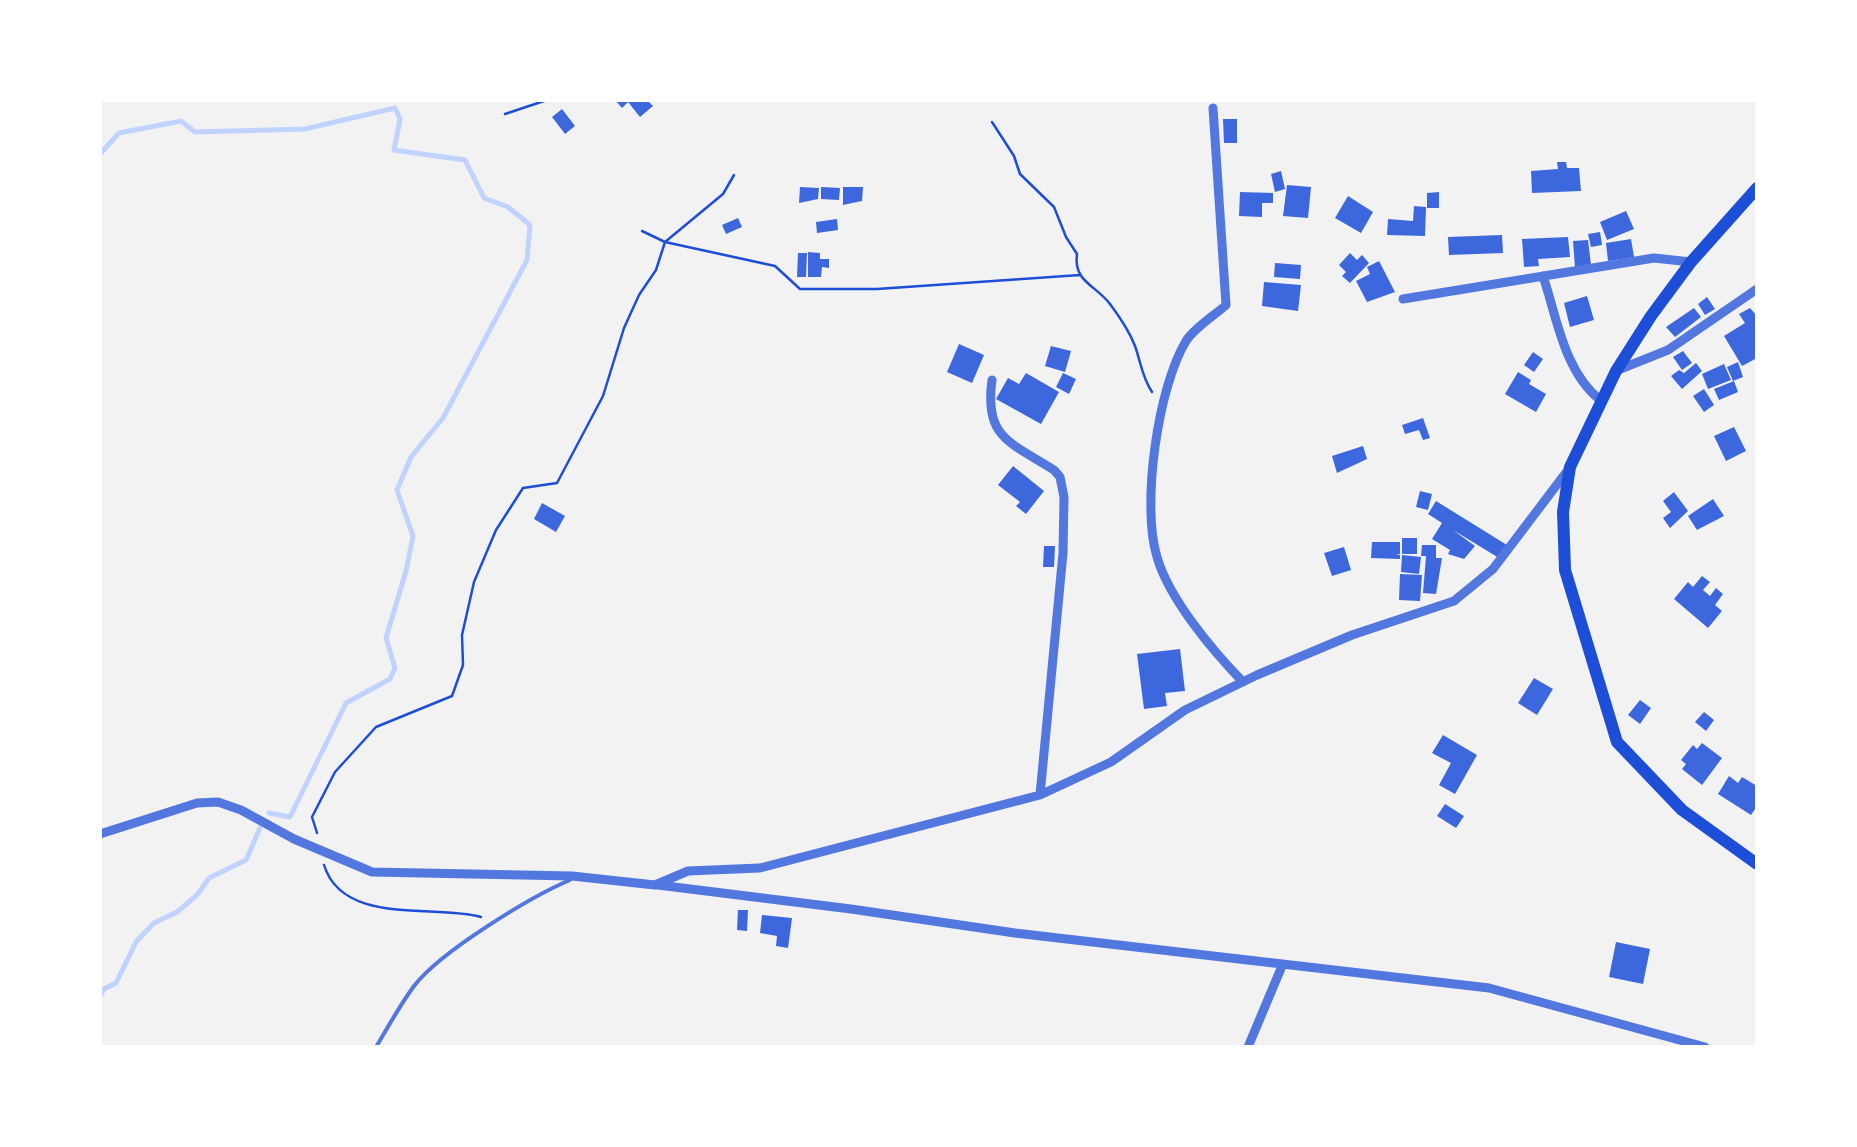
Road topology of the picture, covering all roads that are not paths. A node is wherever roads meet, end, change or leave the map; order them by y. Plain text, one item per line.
1 (1212, 108) dead end
2 (1757, 188) edge
3 (1691, 262) junction
4 (1544, 276) junction
5 (1757, 289) edge
6 (1403, 300) dead end
7 (1616, 371) junction
8 (992, 380) dead end
9 (1600, 400) junction
10 (1570, 467) junction
11 (1243, 682) junction
12 (1040, 795) junction
13 (100, 834) edge
14 (1757, 864) edge
15 (579, 876) junction
16 (655, 885) junction
17 (1282, 966) junction
18 (376, 1047) edge
19 (1248, 1047) edge
20 (1705, 1047) edge

1 - 11 street
2 - 3 main road
3 - 4 street
3 - 7 main road
4 - 6 street
4 - 9 street
5 - 7 street
7 - 9 main road
8 - 12 street
9 - 10 main road
10 - 11 street
10 - 14 main road
11 - 12 street
12 - 16 street
13 - 15 street
15 - 16 street
15 - 18 lane
16 - 17 street
17 - 19 street
17 - 20 street

